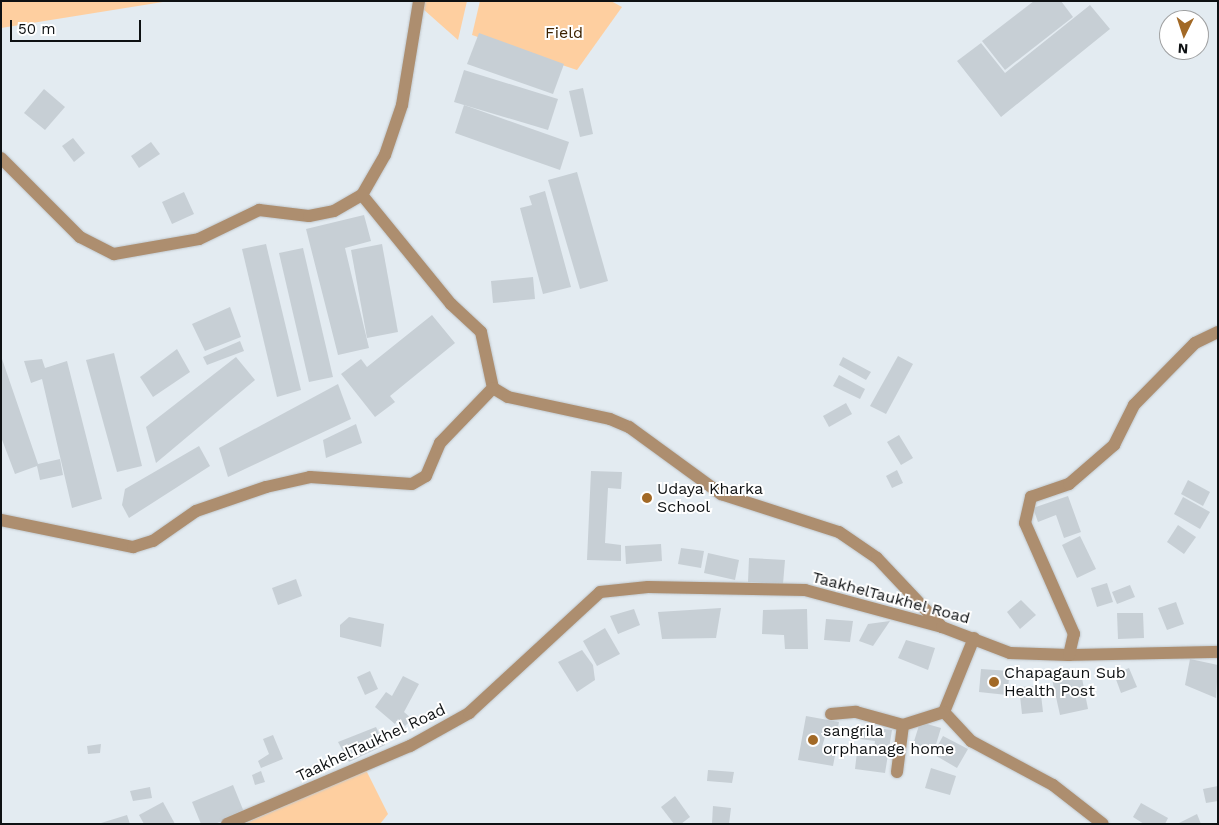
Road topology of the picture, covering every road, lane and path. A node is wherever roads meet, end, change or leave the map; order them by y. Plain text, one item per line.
1 (419, 1) edge
2 (1, 158) edge
3 (362, 195) junction
4 (1218, 332) edge
5 (493, 388) junction
6 (1, 520) edge
7 (942, 626) junction
8 (974, 638) junction
9 (1218, 652) edge
10 (1069, 655) junction
11 (944, 712) junction
12 (831, 714) dead end
13 (903, 725) junction
14 (897, 772) dead end
15 (227, 824) edge
16 (1103, 824) edge

1 - 3 street
2 - 3 street
3 - 5 street
4 - 10 street
5 - 6 street
5 - 7 street
7 - 8 street, TaakhelTaukhel Road
7 - 15 street, TaakhelTaukhel Road
8 - 10 street, TaakhelTaukhel Road
8 - 11 street
9 - 10 street, TaakhelTaukhel Road
11 - 13 street
11 - 16 street
12 - 13 street
13 - 14 street

